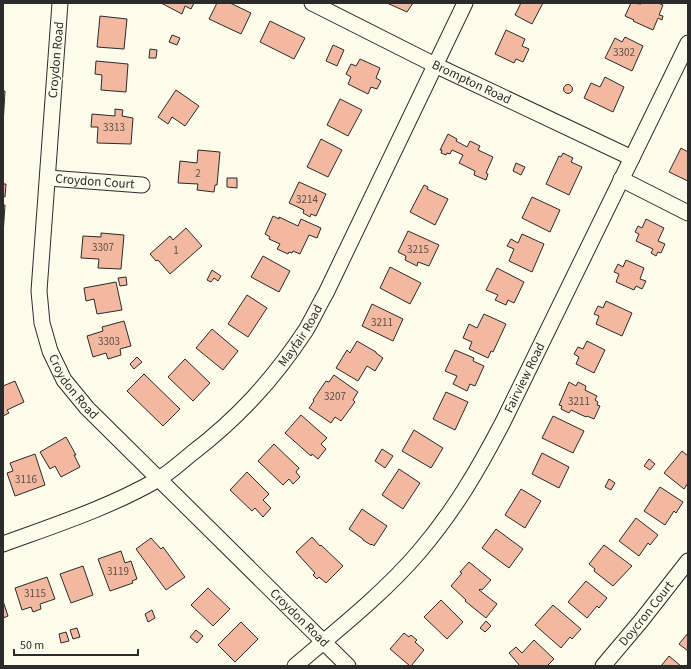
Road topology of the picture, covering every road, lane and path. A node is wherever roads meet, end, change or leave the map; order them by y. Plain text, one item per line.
1 (60, 3) edge
2 (312, 3) edge
3 (465, 3) edge
4 (688, 43) edge
5 (435, 65) junction
6 (632, 158) junction
7 (48, 178) junction
8 (621, 179) junction
9 (142, 185) dead end
10 (688, 213) edge
11 (159, 479) junction
12 (3, 544) edge
13 (688, 560) edge
14 (323, 642) junction
15 (295, 666) edge
16 (348, 666) edge
17 (603, 666) edge

1 - 7 street, Croydon Road
2 - 5 street, Brompton Road
3 - 5 street, Mayfair Road
4 - 6 street, Fairview Road
5 - 6 street, Brompton Road
5 - 11 street, Mayfair Road
6 - 8 street, Fairview Road
7 - 9 street, Croydon Court
7 - 11 street, Croydon Road
8 - 10 street
8 - 14 street, Fairview Road
11 - 12 street, Mayfair Road
11 - 14 street, Croydon Road
13 - 17 street, Doycron Court
14 - 15 street, Fairview Road
14 - 16 street, Croydon Road

